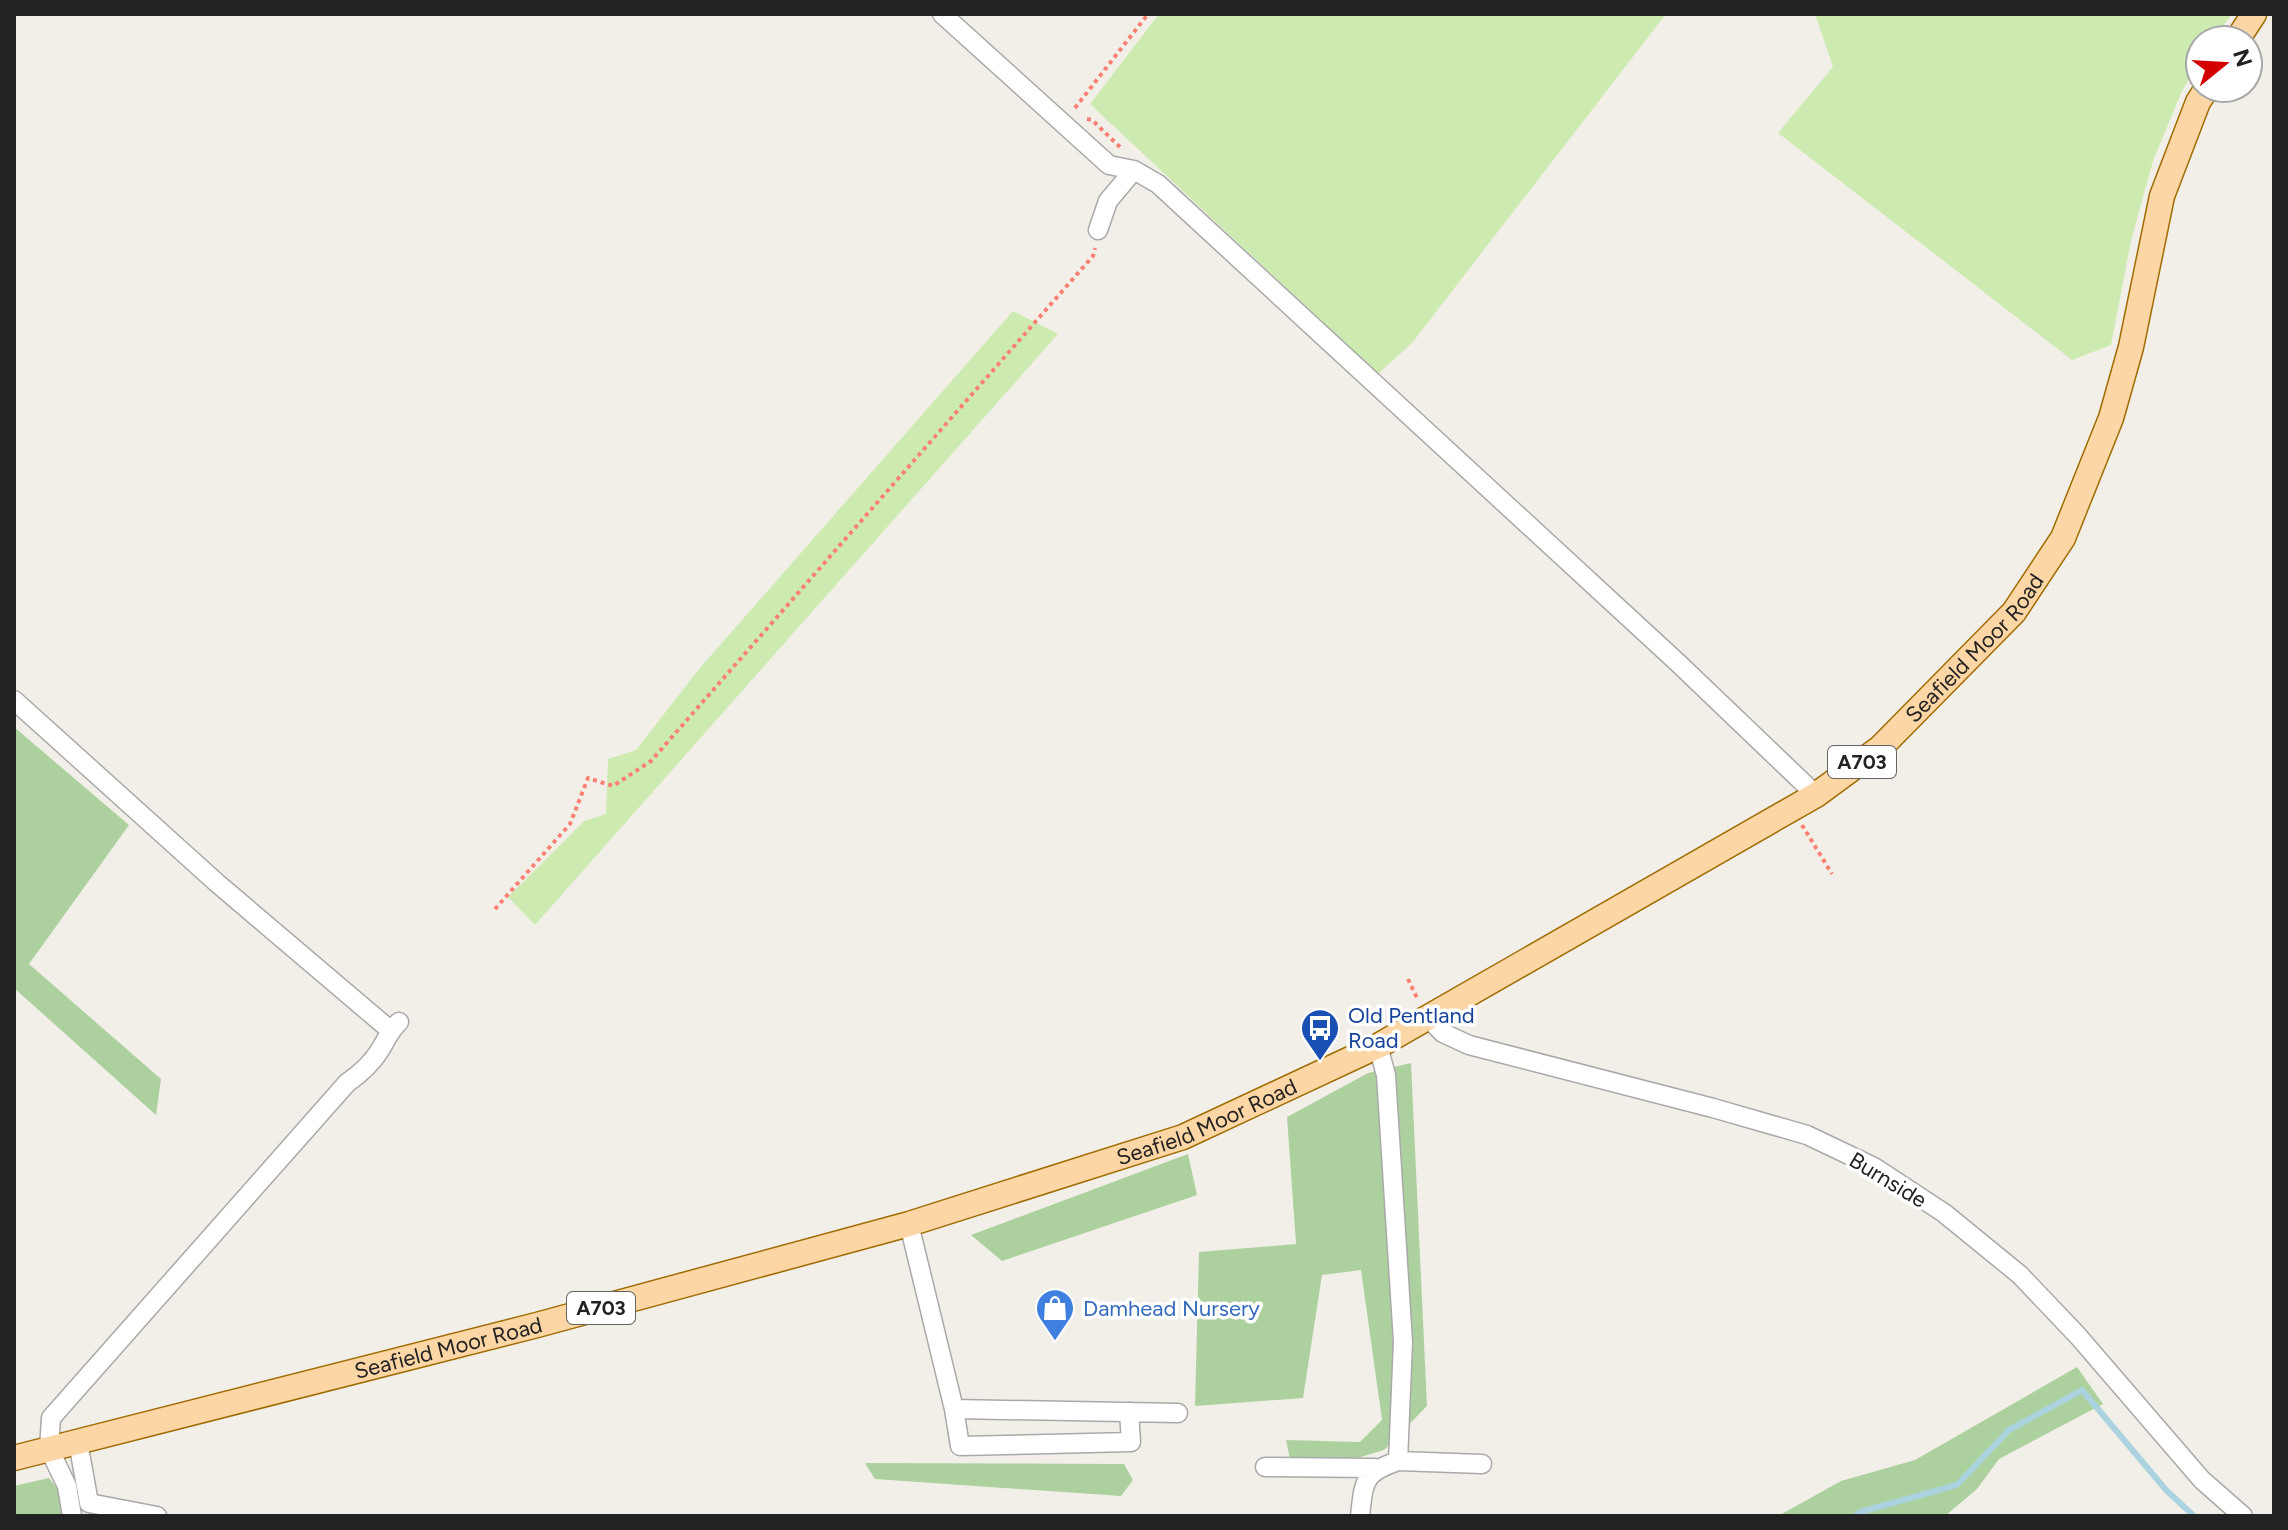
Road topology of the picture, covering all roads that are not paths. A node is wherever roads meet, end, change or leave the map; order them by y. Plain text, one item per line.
1 (942, 14) edge
2 (2197, 104) edge
3 (1134, 170) junction
4 (1098, 230) road end
5 (14, 700) edge
6 (1816, 795) junction
7 (1429, 1019) junction
8 (1378, 1046) junction
9 (909, 1224) junction
10 (954, 1409) junction
11 (1129, 1412) junction
12 (1178, 1413) dead end
13 (78, 1442) junction
14 (49, 1449) junction
15 (14, 1458) edge
16 (1398, 1461) junction
17 (1482, 1464) dead end
18 (1265, 1467) dead end
19 (1375, 1468) junction
20 (72, 1516) edge
21 (157, 1516) edge
22 (1360, 1516) edge
23 (2243, 1516) edge

1 - 3 street
2 - 6 main road, Seafield Moor Road / A703
3 - 4 street
3 - 6 street
5 - 14 street
6 - 7 main road, Seafield Moor Road / A703
7 - 8 main road, Seafield Moor Road / A703
7 - 23 street, Burnside
8 - 9 main road, Seafield Moor Road / A703
8 - 16 street
9 - 10 street
9 - 13 main road, Seafield Moor Road / A703
10 - 11 street
10 - 11 street
11 - 12 street
13 - 14 main road, Seafield Moor Road / A703
13 - 21 street
14 - 15 main road, Seafield Moor Road / A703
14 - 20 street
16 - 17 street
16 - 19 street
18 - 19 street
19 - 22 street

